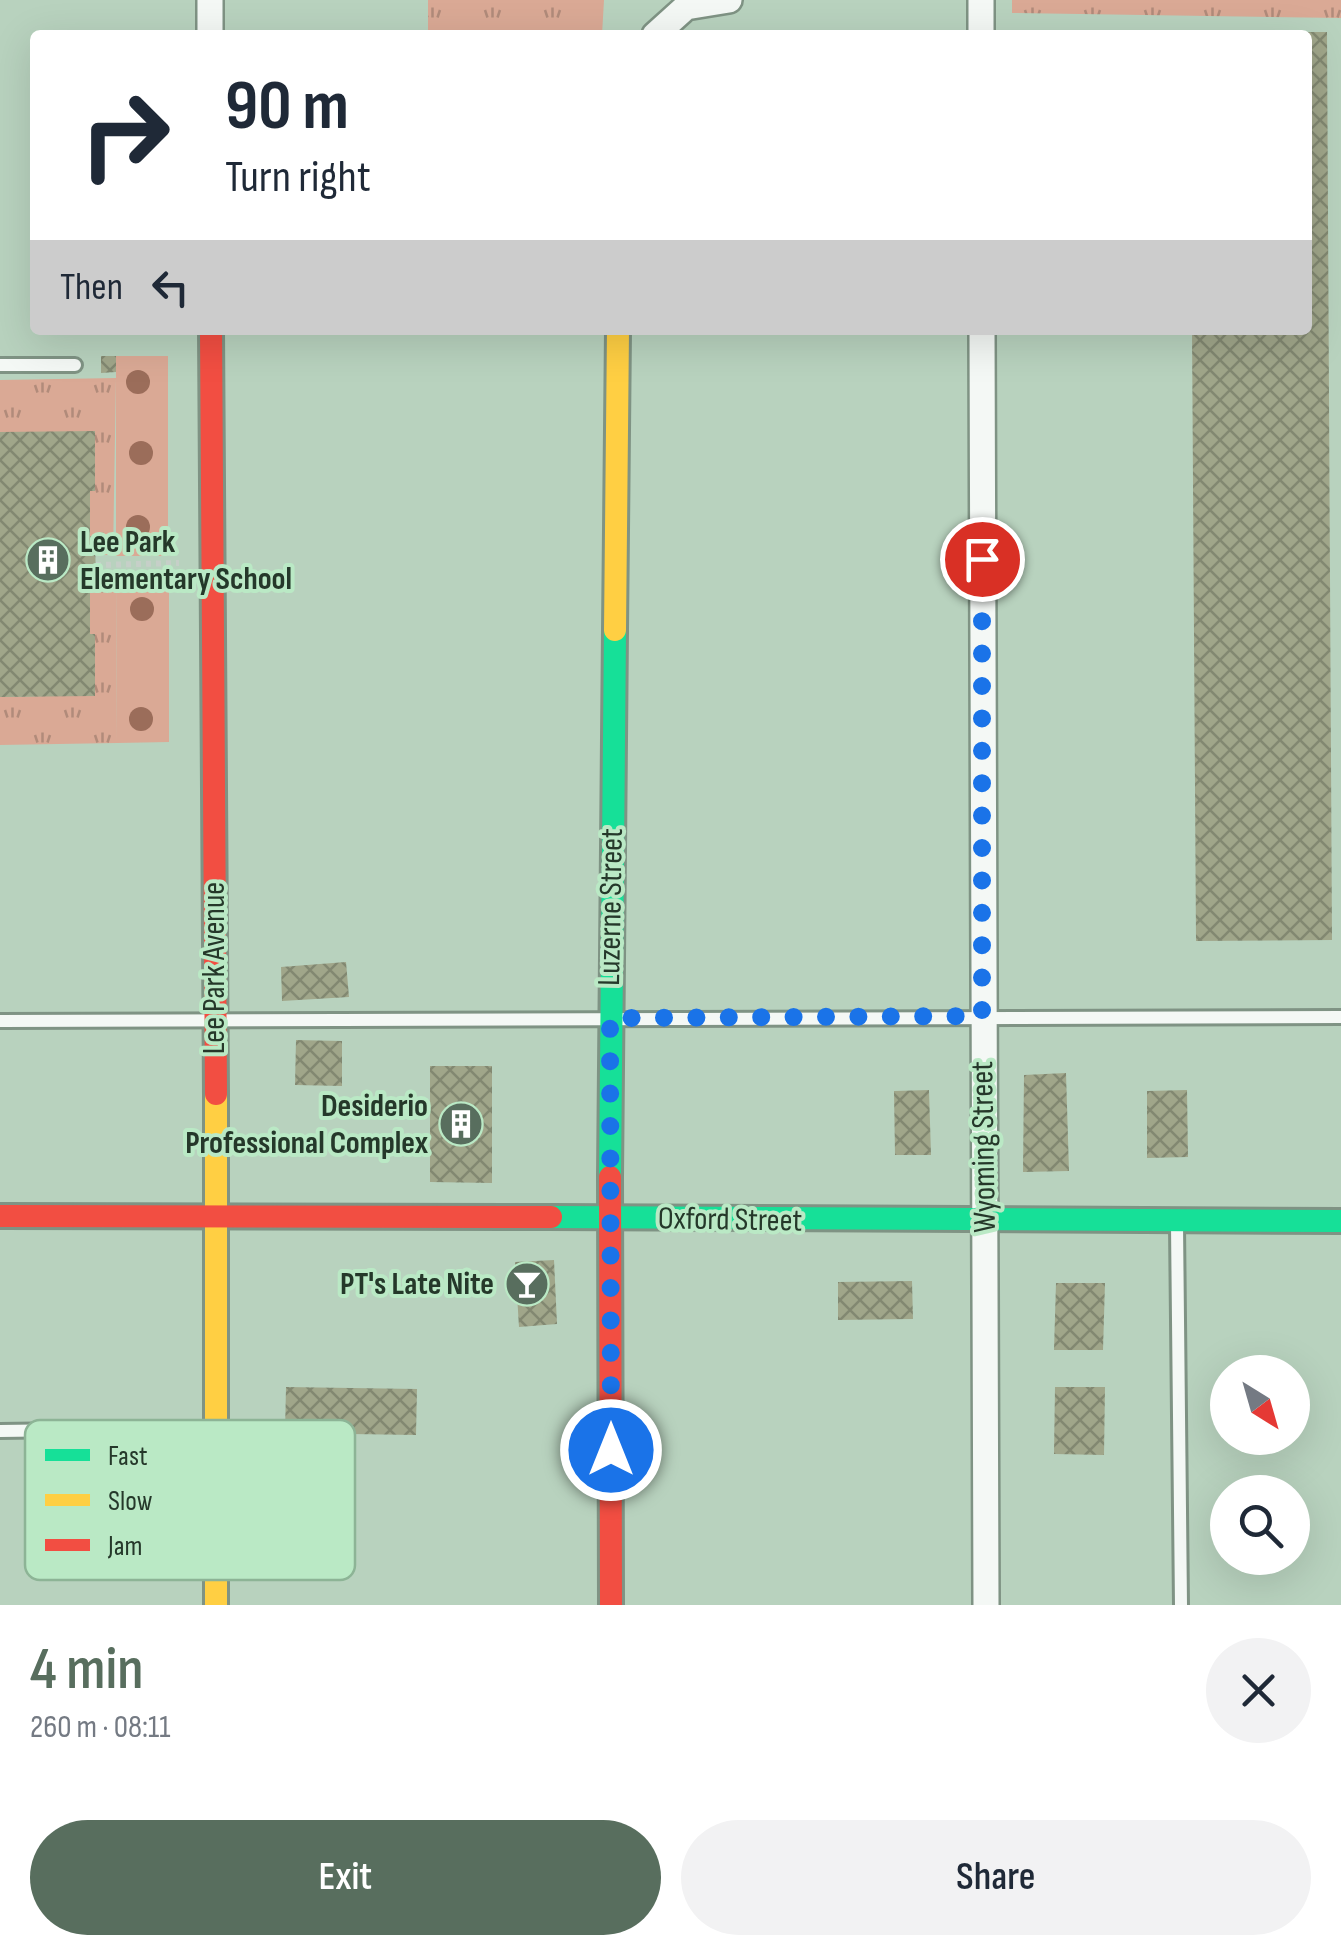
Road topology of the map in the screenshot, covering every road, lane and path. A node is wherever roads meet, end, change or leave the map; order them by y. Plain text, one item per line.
1 (210, 0) edge
2 (729, 0) edge
3 (981, 0) edge
4 (210, 30) edge
5 (661, 30) edge
6 (981, 30) edge
7 (211, 335) edge
8 (618, 335) edge
9 (982, 335) edge
10 (0, 364) edge
11 (75, 365) dead end
12 (178, 563) dead end
13 (96, 565) dead end
14 (982, 1016) junction
15 (1341, 1017) edge
16 (214, 1018) junction
17 (610, 1018) junction
18 (0, 1020) edge
19 (218, 1214) junction
20 (0, 1216) edge
21 (610, 1218) junction
22 (1341, 1221) edge
23 (1178, 1222) junction
24 (985, 1223) junction
25 (214, 1420) edge
26 (0, 1430) edge
27 (25, 1430) edge
28 (216, 1580) edge
29 (216, 1605) edge
30 (612, 1605) edge
31 (986, 1605) edge
32 (1181, 1605) edge

1 - 4 street
2 - 5 street
3 - 6 street
7 - 16 street, Lee Park Avenue
8 - 17 street, Luzerne Street
9 - 14 street, Wyoming Street
10 - 11 lane
12 - 13 path
14 - 15 lane
14 - 17 lane
14 - 24 street, Wyoming Street
16 - 17 lane
16 - 18 lane
16 - 19 street, Lee Park Avenue
17 - 21 street, Luzerne Street
19 - 20 street, Oxford Street
19 - 21 street, Oxford Street
19 - 25 street, Lee Park Avenue
21 - 24 street, Oxford Street
21 - 30 street, Luzerne Street
22 - 23 street, Oxford Street
23 - 24 street, Oxford Street
23 - 32 lane
24 - 31 street, Wyoming Street
26 - 27 lane
28 - 29 street, Lee Park Avenue

